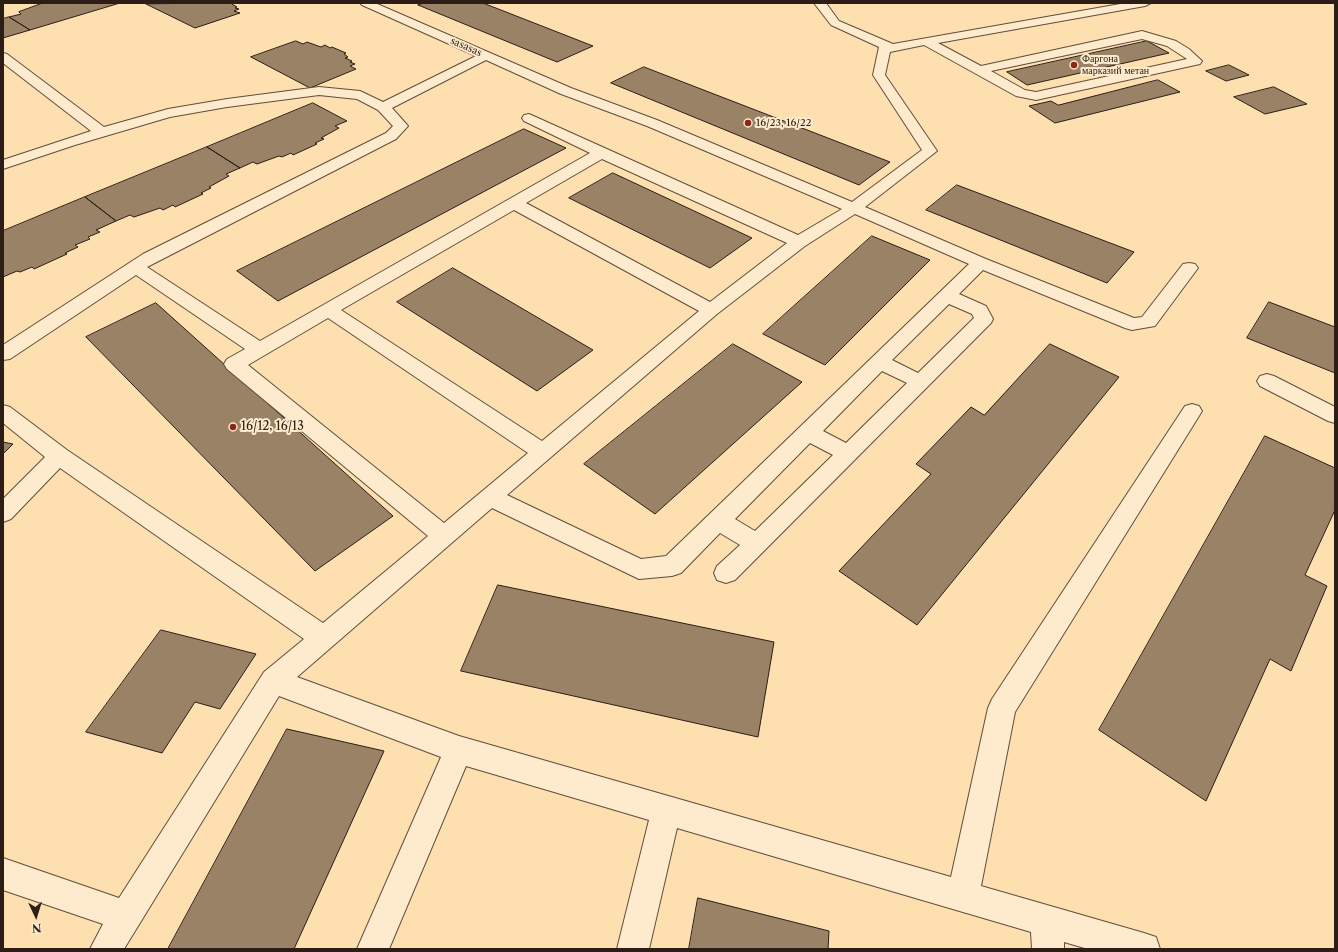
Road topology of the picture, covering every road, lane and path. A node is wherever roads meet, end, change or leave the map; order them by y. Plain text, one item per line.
1 (366, 3) edge
2 (820, 3) edge
3 (1145, 3) edge
4 (927, 42) junction
5 (892, 48) junction
6 (3, 56) edge
7 (485, 56) junction
8 (980, 70) junction
9 (383, 107) junction
10 (529, 118) dead end
11 (101, 132) junction
12 (601, 153) junction
13 (3, 165) edge
14 (514, 203) junction
15 (854, 208) junction
16 (799, 242) junction
17 (980, 263) junction
18 (136, 267) junction
19 (1189, 268) dead end
20 (947, 296) junction
21 (328, 310) junction
22 (710, 310) junction
23 (259, 349) junction
24 (3, 354) edge
25 (879, 362) junction
26 (1267, 381) dead end
27 (921, 382) junction
28 (1192, 411) dead end
29 (3, 412) edge
30 (1335, 416) edge
31 (808, 432) junction
32 (543, 452) junction
33 (848, 454) junction
34 (59, 456) junction
35 (490, 497) junction
36 (3, 513) edge
37 (719, 520) junction
38 (444, 536) junction
39 (757, 544) junction
40 (726, 573) dead end
41 (324, 638) junction
42 (273, 681) junction
43 (458, 750) junction
44 (666, 810) junction
45 (3, 874) edge
46 (963, 896) junction
47 (126, 916) junction
48 (1048, 935) edge
49 (106, 949) edge
50 (373, 949) edge
51 (633, 949) edge
52 (1144, 949) edge

1 - 7 lane, sasasas
2 - 5 lane
3 - 4 lane
4 - 5 lane
4 - 8 lane
5 - 15 lane
6 - 11 lane
7 - 9 lane
7 - 15 lane, sasasas
8 - 8 lane
9 - 11 lane
9 - 18 lane
10 - 12 lane
11 - 13 lane
12 - 14 lane
12 - 16 lane
14 - 21 lane
14 - 22 lane
15 - 16 lane
15 - 17 lane, sasasas
16 - 22 lane
17 - 19 lane, sasasas
17 - 20 lane
18 - 23 lane
18 - 24 lane
20 - 25 lane
20 - 27 lane
21 - 23 lane
21 - 32 lane
22 - 32 lane
23 - 38 lane
25 - 27 lane
25 - 31 lane
26 - 30 lane
27 - 33 lane
28 - 46 lane
29 - 34 lane
31 - 33 lane
31 - 37 lane
32 - 35 lane
33 - 39 lane
34 - 36 lane
34 - 41 lane
35 - 37 lane
35 - 38 lane
37 - 39 lane
38 - 41 lane
39 - 40 lane
41 - 42 lane
42 - 43 lane
42 - 47 lane
43 - 44 lane
43 - 50 lane
44 - 46 lane
44 - 51 lane
45 - 47 lane
46 - 48 lane
47 - 49 lane
48 - 52 lane

